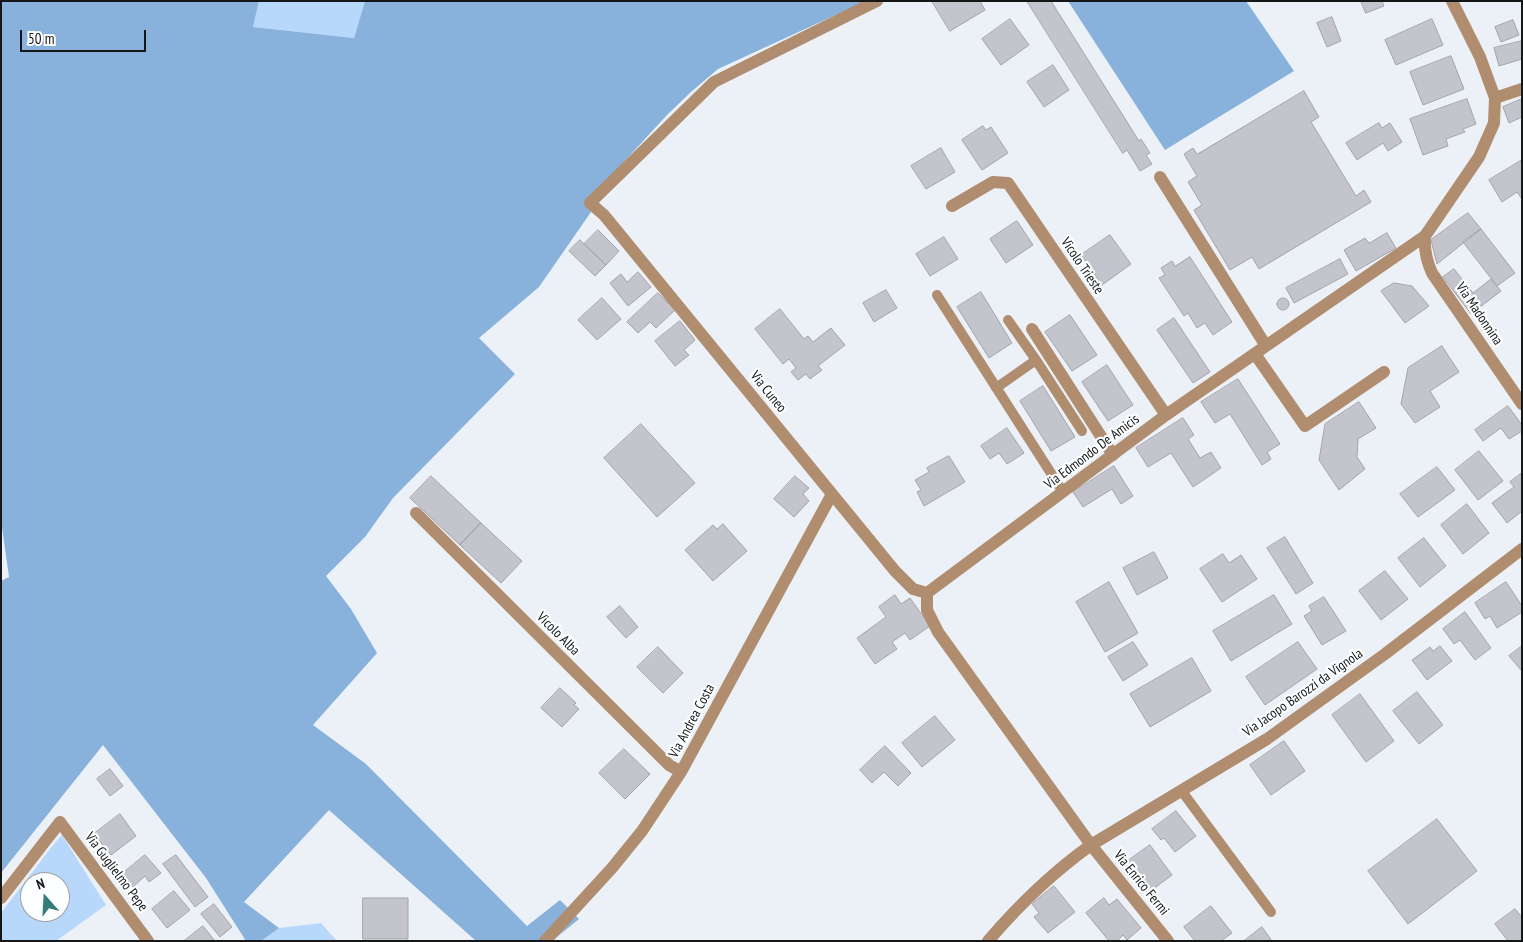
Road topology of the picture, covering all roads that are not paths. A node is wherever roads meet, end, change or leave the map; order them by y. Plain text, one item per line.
1 (877, 1) edge
2 (1452, 1) edge
3 (1522, 89) edge
4 (1495, 98) junction
5 (1160, 177) dead end
6 (952, 206) dead end
7 (1425, 236) junction
8 (937, 295) dead end
9 (1008, 320) dead end
10 (1032, 329) dead end
11 (1266, 346) junction
12 (1255, 354) junction
13 (1036, 360) junction
14 (1384, 372) dead end
15 (996, 388) junction
16 (1522, 404) edge
17 (1166, 416) junction
18 (1082, 431) dead end
19 (1113, 454) junction
20 (1063, 492) junction
21 (832, 494) junction
22 (416, 513) dead end
23 (1522, 549) edge
24 (927, 594) junction
25 (681, 772) junction
26 (1181, 790) junction
27 (1091, 845) junction
28 (1, 898) edge
29 (1271, 912) dead end
30 (148, 941) edge
31 (545, 941) edge
32 (988, 941) edge
33 (1168, 941) edge

1 - 21 street, Via Cuneo
2 - 4 street, Via Edmondo De Amicis
3 - 4 street
4 - 7 street, Via Edmondo De Amicis
5 - 11 street
6 - 17 street, Vicolo Trieste
7 - 11 street, Via Edmondo De Amicis
7 - 16 street, Via Madonnina
8 - 15 lane
9 - 13 lane
10 - 19 street
11 - 12 street, Via Edmondo De Amicis
12 - 14 street
12 - 17 street, Via Edmondo De Amicis
13 - 15 lane
13 - 18 lane
15 - 20 lane
17 - 19 street, Via Edmondo De Amicis
19 - 20 street, Via Edmondo De Amicis
20 - 24 street, Via Edmondo De Amicis
21 - 24 street, Via Cuneo
21 - 25 street, Via Andrea Costa
22 - 25 street, Vicolo Alba
23 - 26 street, Via Jacopo Barozzi da Vignola
24 - 27 street
25 - 31 street, Via Andrea Costa
26 - 27 street, Via Jacopo Barozzi da Vignola
26 - 29 lane
27 - 32 street
27 - 33 street, Via Enrico Fermi
28 - 30 street, Via Guglielmo Pepe

